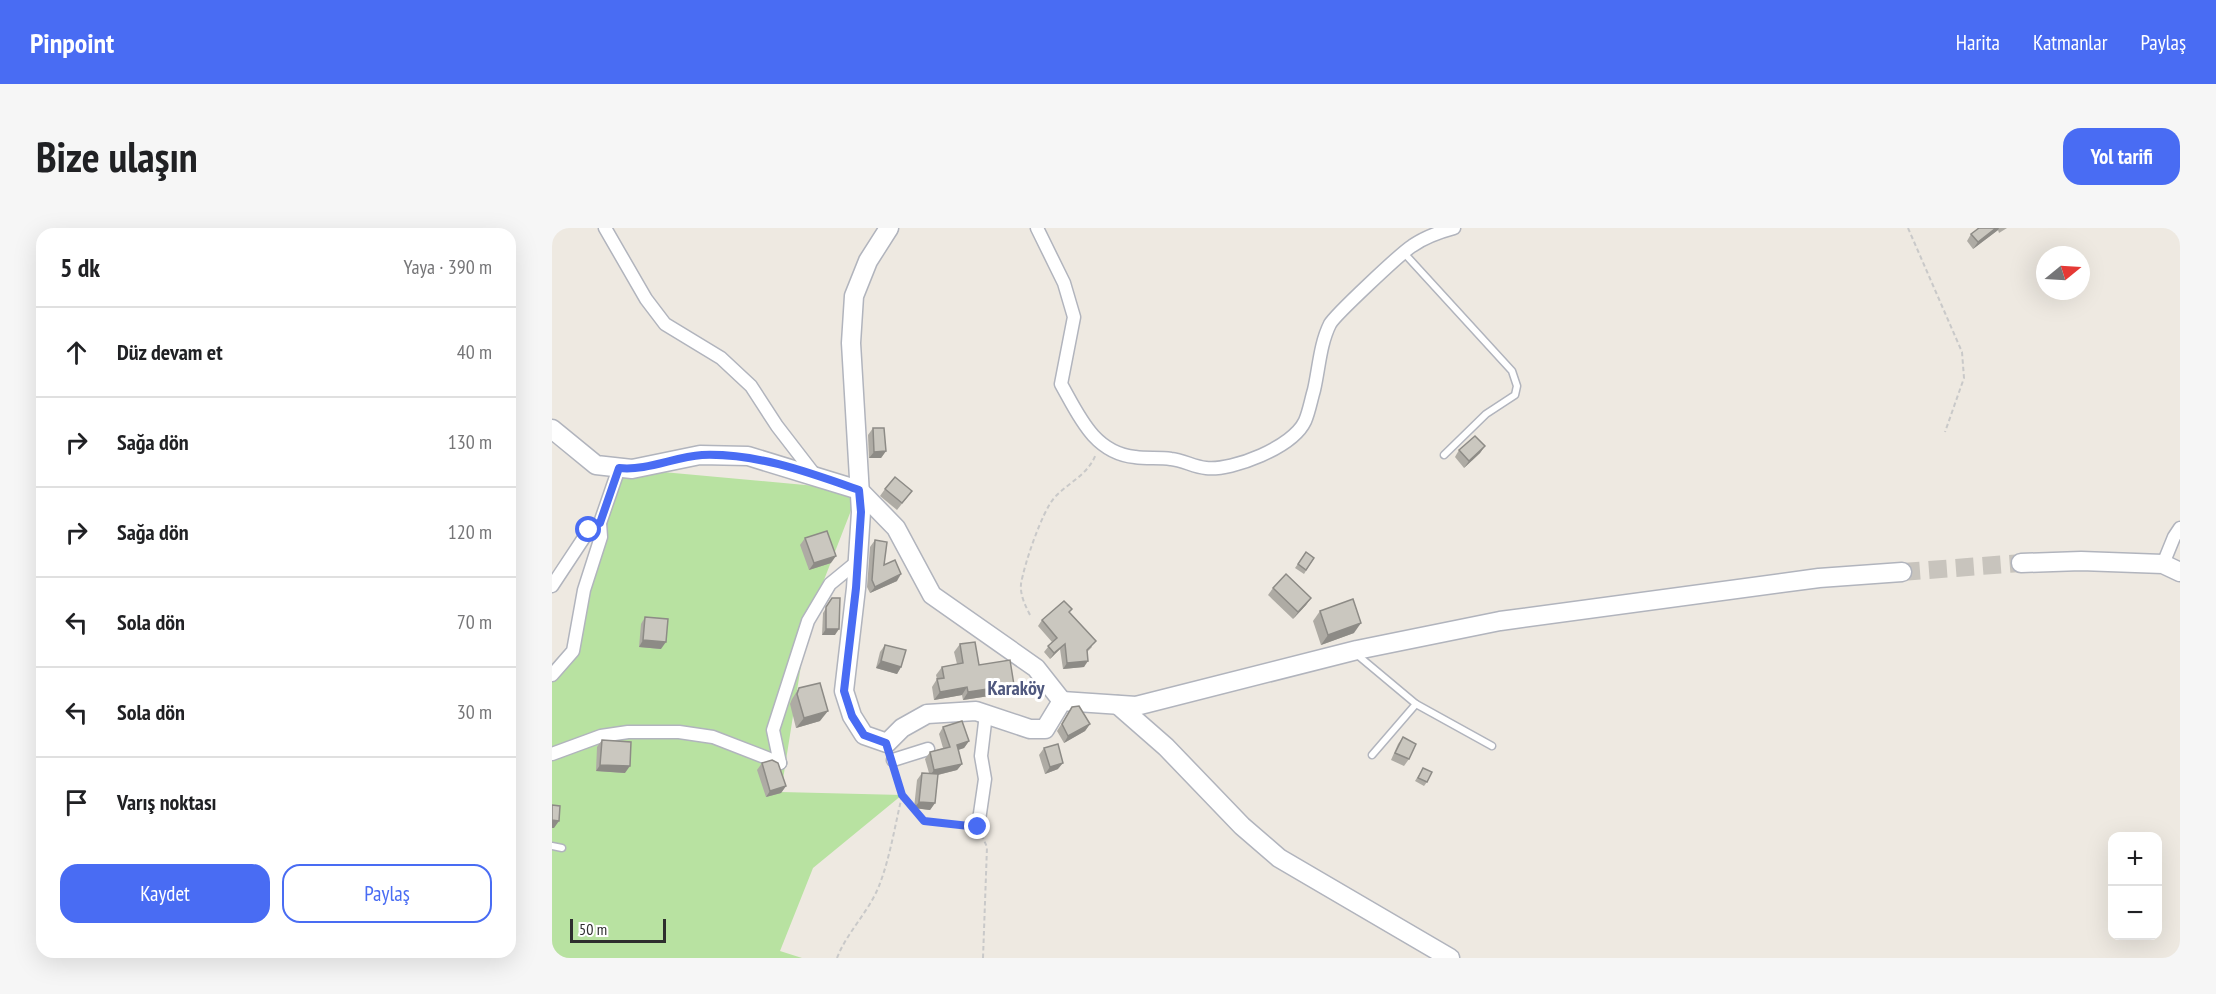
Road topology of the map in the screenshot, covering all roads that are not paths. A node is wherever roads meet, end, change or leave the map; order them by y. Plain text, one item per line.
1 (605, 228) edge
2 (889, 228) edge
3 (1037, 228) edge
4 (1454, 228) edge
5 (1404, 253) junction
6 (552, 429) edge
7 (1444, 455) dead end
8 (619, 468) junction
9 (814, 474) junction
10 (859, 490) junction
11 (600, 523) junction
12 (2180, 528) edge
13 (858, 561) junction
14 (2021, 563) tunnel mouth
15 (2163, 564) junction
16 (1902, 572) tunnel mouth
17 (2180, 572) edge
18 (552, 586) edge
19 (1352, 651) junction
20 (552, 675) edge
21 (1062, 701) junction
22 (1416, 704) junction
23 (1118, 705) junction
24 (986, 714) junction
25 (1492, 746) dead end
26 (928, 749) dead end
27 (552, 754) edge
28 (1372, 755) dead end
29 (893, 760) road end
30 (978, 827) road end
31 (552, 846) edge
32 (562, 848) dead end
33 (1450, 958) edge

1 - 9 street
2 - 10 street
3 - 5 street
4 - 5 street
5 - 7 lane
6 - 8 street
8 - 9 street
8 - 11 street
9 - 10 street
10 - 13 street
10 - 21 street
11 - 18 street
11 - 20 street
12 - 15 street
13 - 24 street
13 - 27 street
14 - 15 street
15 - 17 street
16 - 19 street
19 - 22 lane
19 - 23 street
21 - 23 street
21 - 24 street
22 - 25 lane
22 - 28 lane
23 - 33 street
24 - 30 street
26 - 29 street
31 - 32 lane

